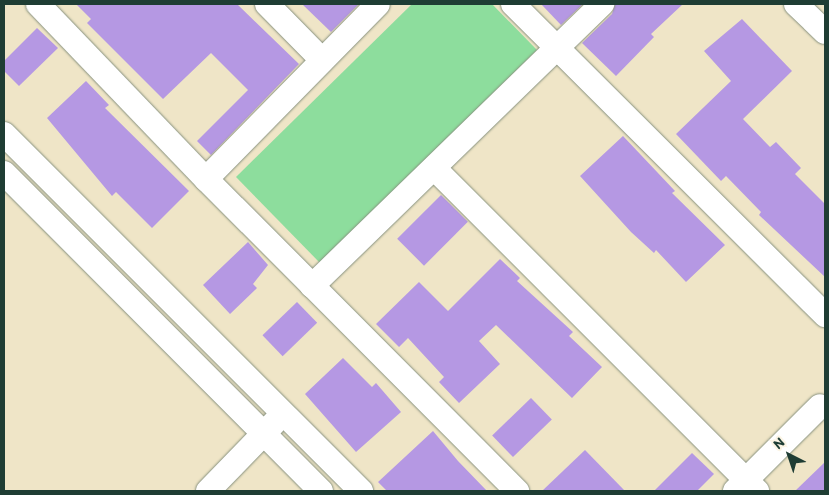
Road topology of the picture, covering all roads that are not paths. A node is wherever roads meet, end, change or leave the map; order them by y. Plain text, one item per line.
1 (38, 4) edge
2 (267, 4) edge
3 (378, 4) edge
4 (513, 4) edge
5 (602, 4) edge
6 (796, 4) edge
7 (825, 32) edge
8 (557, 48) junction
9 (321, 59) junction
10 (4, 134) edge
11 (434, 168) junction
12 (4, 173) edge
13 (206, 179) junction
14 (312, 286) junction
15 (825, 315) edge
16 (820, 406) dead end
17 (284, 413) junction
18 (263, 434) junction
19 (746, 488) edge
20 (208, 491) edge
21 (320, 491) edge
22 (361, 491) edge
23 (517, 491) edge

1 - 13 street
2 - 9 street
3 - 9 street
4 - 8 street
5 - 8 street
6 - 7 street
8 - 11 street
8 - 15 street
9 - 13 street
10 - 17 street
11 - 14 street
11 - 19 street
12 - 18 street
13 - 14 street
14 - 23 street
16 - 19 street
17 - 18 street
17 - 22 street
18 - 20 street
18 - 21 street

